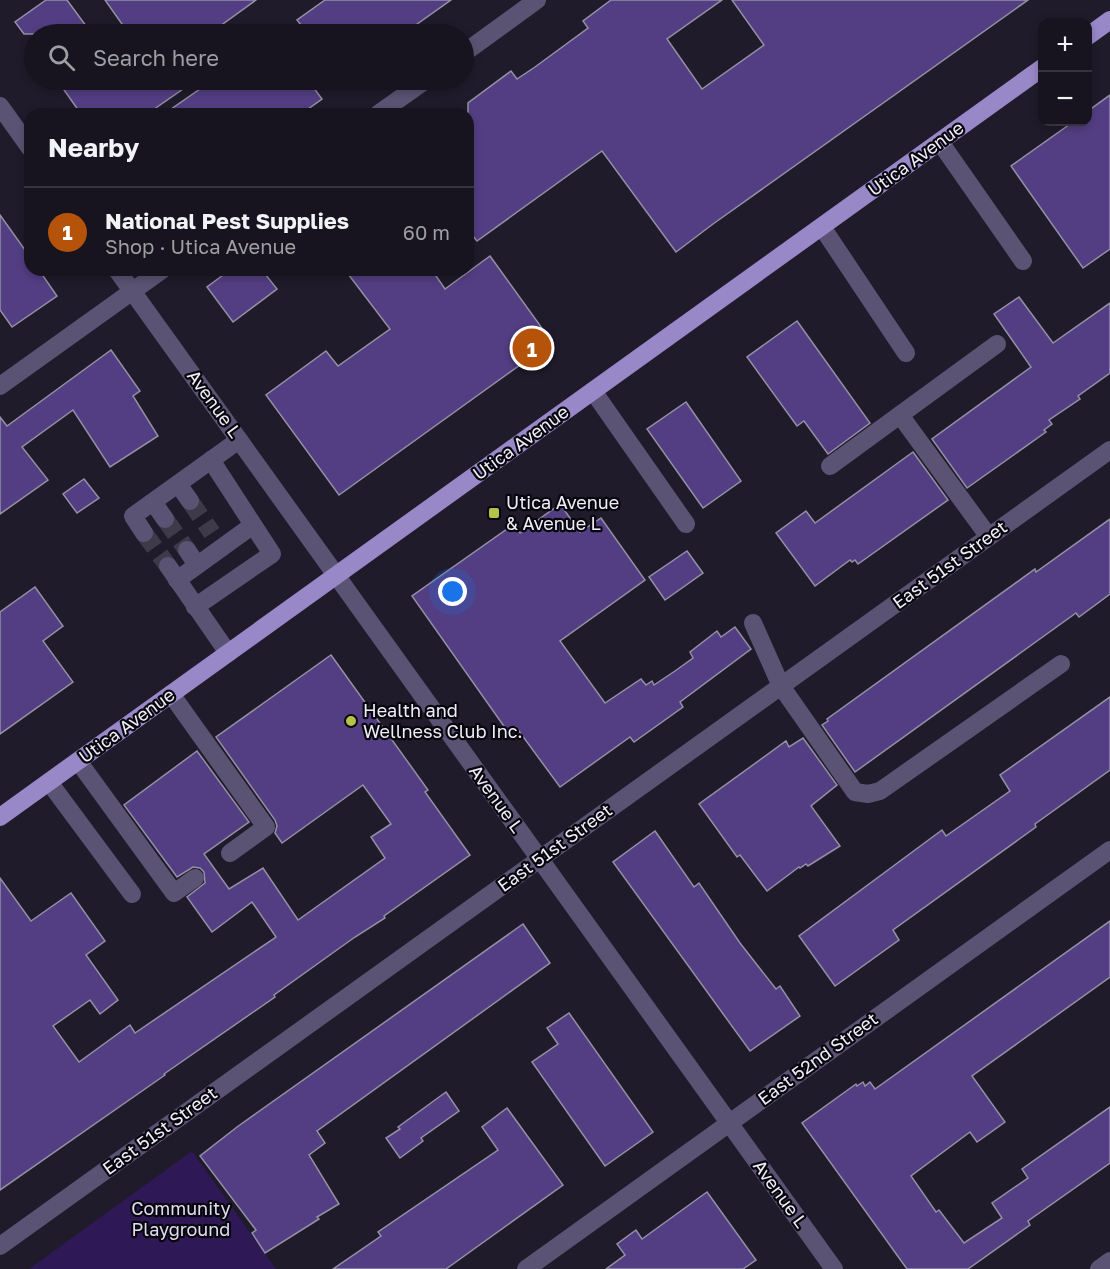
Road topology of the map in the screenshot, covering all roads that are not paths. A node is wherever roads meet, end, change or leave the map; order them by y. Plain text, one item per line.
1 (537, 0) edge
2 (1110, 20) edge
3 (1092, 33) edge
4 (474, 46) edge
5 (1038, 71) edge
6 (412, 90) edge
7 (0, 106) edge
8 (386, 108) edge
9 (24, 140) edge
10 (940, 142) junction
11 (822, 227) junction
12 (1023, 261) dead end
13 (121, 276) edge
14 (153, 276) edge
15 (132, 291) junction
16 (997, 344) dead end
17 (906, 353) dead end
18 (0, 386) edge
19 (593, 391) junction
20 (900, 415) junction
21 (239, 440) junction
22 (1110, 450) edge
23 (211, 460) junction
24 (830, 466) dead end
25 (178, 484) junction
26 (190, 501) tunnel mouth
27 (153, 502) junction
28 (165, 519) tunnel mouth
29 (686, 524) dead end
30 (252, 525) junction
31 (144, 533) tunnel mouth
32 (989, 537) junction
33 (187, 550) tunnel mouth
34 (198, 565) junction
35 (337, 575) junction
36 (195, 607) junction
37 (753, 623) dead end
38 (228, 654) junction
39 (1061, 664) dead end
40 (781, 686) junction
41 (171, 694) junction
42 (78, 761) junction
43 (49, 782) junction
44 (0, 817) edge
45 (1110, 850) edge
46 (230, 853) dead end
47 (539, 859) junction
48 (195, 878) dead end
49 (132, 894) dead end
50 (729, 1123) junction
51 (0, 1246) edge
52 (1110, 1261) edge
53 (526, 1269) edge
54 (834, 1269) edge
55 (1099, 1269) edge

1 - 4 street
2 - 3 main road
5 - 10 main road, Utica Avenue
6 - 8 street
7 - 9 street
10 - 11 main road, Utica Avenue
10 - 12 street
11 - 17 street
11 - 19 main road, Utica Avenue
13 - 15 street, Avenue L
14 - 15 street
15 - 18 street
15 - 21 street, Avenue L
16 - 20 street
19 - 29 street
19 - 35 main road, Utica Avenue
20 - 24 street
20 - 32 street
21 - 23 street
21 - 35 street, Avenue L
22 - 32 street, East 51st Street
23 - 25 street
23 - 30 street
25 - 26 street
25 - 27 street
27 - 28 street
27 - 31 street
30 - 34 street
30 - 36 street
32 - 40 street, East 51st Street
33 - 34 street
34 - 36 street
35 - 38 main road, Utica Avenue
35 - 47 street, Avenue L
36 - 38 street
37 - 40 street
38 - 41 main road, Utica Avenue
39 - 40 street
40 - 47 street, East 51st Street
41 - 42 main road, Utica Avenue
41 - 46 street
42 - 43 main road, Utica Avenue
42 - 48 street
43 - 44 main road, Utica Avenue
43 - 49 street
45 - 50 street, East 52nd Street
47 - 50 street, Avenue L
47 - 51 street, East 51st Street
50 - 53 street, East 52nd Street
50 - 54 street, Avenue L
52 - 55 street

